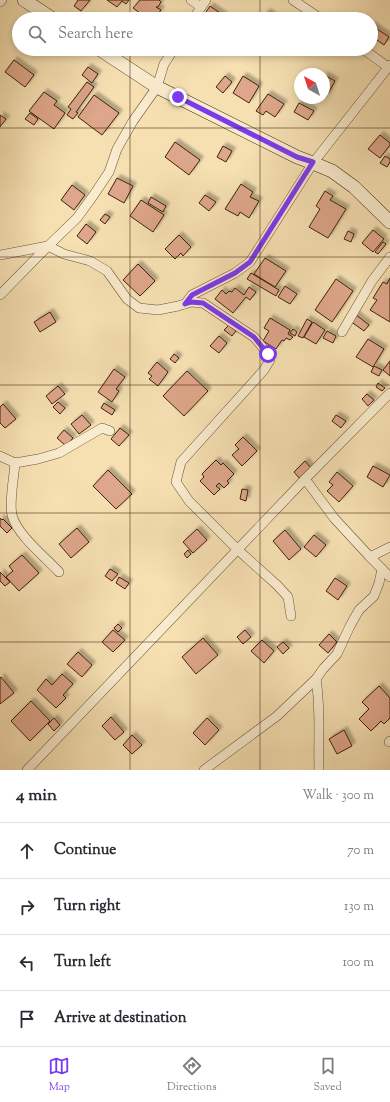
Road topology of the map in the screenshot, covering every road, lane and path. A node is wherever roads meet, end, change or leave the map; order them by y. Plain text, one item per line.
1 (24, 0) edge
2 (191, 0) edge
3 (293, 0) edge
4 (204, 4) edge
5 (42, 12) edge
6 (311, 12) edge
7 (110, 56) edge
8 (169, 56) edge
9 (374, 56) edge
10 (389, 66) edge
11 (157, 87) junction
12 (313, 162) junction
13 (390, 222) edge
14 (48, 246) junction
15 (0, 256) edge
16 (390, 257) edge
17 (0, 295) edge
18 (185, 304) junction
19 (342, 332) dead end
20 (390, 393) edge
21 (110, 431) dead end
22 (0, 456) edge
23 (15, 463) junction
24 (305, 479) junction
25 (390, 547) edge
26 (238, 550) junction
27 (370, 557) junction
28 (382, 568) junction
29 (59, 572) dead end
30 (390, 577) edge
31 (291, 616) dead end
32 (316, 679) junction
33 (27, 770) edge
34 (204, 770) edge
35 (319, 770) edge

1 - 5 main road
2 - 4 street
3 - 6 street
7 - 11 main road
8 - 11 street
9 - 10 street
10 - 12 street
11 - 12 main road
11 - 14 street
12 - 13 main road
12 - 18 street
14 - 15 street
14 - 17 street
14 - 18 street
16 - 19 street
18 - 26 street
20 - 24 street
21 - 23 street
22 - 23 street
23 - 29 street
24 - 26 street
24 - 27 street
25 - 27 street
26 - 31 street
26 - 33 street
27 - 28 street
28 - 30 street
28 - 32 street
32 - 34 street
32 - 35 street

